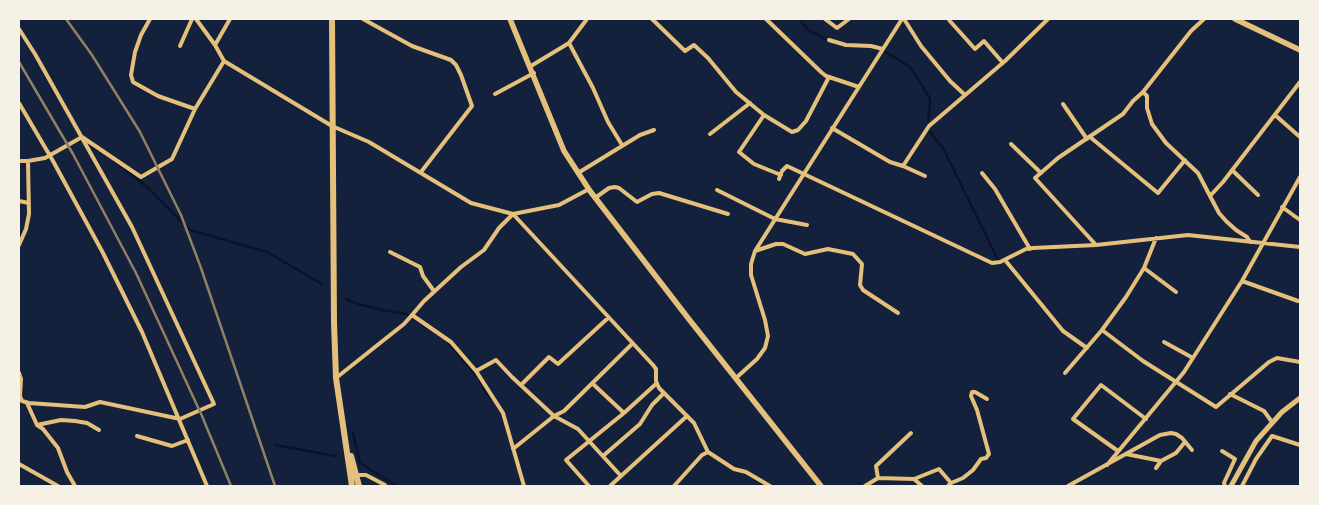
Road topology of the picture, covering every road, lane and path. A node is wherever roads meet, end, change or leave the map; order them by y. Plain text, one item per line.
1 (150, 19) edge
2 (194, 19) edge
3 (229, 19) edge
4 (332, 19) edge
5 (363, 19) edge
6 (510, 19) edge
7 (587, 19) edge
8 (652, 19) edge
9 (766, 19) edge
10 (826, 19) edge
11 (849, 19) edge
12 (903, 19) edge
13 (1048, 19) edge
14 (1204, 19) edge
15 (1235, 19) edge
16 (949, 20) dead end
17 (837, 28) junction
18 (19, 29) edge
19 (832, 32) dead end
20 (829, 40) dead end
21 (569, 43) junction
22 (215, 45) junction
23 (180, 46) dead end
24 (883, 49) junction
25 (1300, 50) edge
26 (224, 61) junction
27 (1003, 63) junction
28 (530, 66) junction
29 (534, 73) junction
30 (829, 77) junction
31 (1300, 82) edge
32 (858, 88) junction
33 (1143, 92) junction
34 (494, 94) dead end
35 (965, 95) junction
36 (19, 103) edge
37 (750, 103) junction
38 (1063, 104) dead end
39 (196, 109) junction
40 (764, 115) junction
41 (1275, 115) junction
42 (332, 126) junction
43 (832, 128) junction
44 (654, 130) dead end
45 (710, 134) dead end
46 (82, 137) junction
47 (1089, 138) junction
48 (1300, 138) edge
49 (1010, 144) dead end
50 (622, 145) junction
51 (50, 156) junction
52 (1185, 160) junction
53 (19, 162) edge
54 (28, 162) junction
55 (903, 166) junction
56 (1232, 170) junction
57 (421, 172) junction
58 (578, 173) junction
59 (982, 173) dead end
60 (1041, 173) junction
61 (803, 174) junction
62 (925, 176) dead end
63 (1300, 177) edge
64 (589, 189) junction
65 (717, 190) dead end
66 (1258, 195) dead end
67 (1210, 196) junction
68 (595, 198) junction
69 (19, 201) edge
70 (30, 203) junction
71 (1282, 207) junction
72 (513, 214) junction
73 (728, 214) dead end
74 (775, 219) junction
75 (1300, 220) edge
76 (806, 225) dead end
77 (1156, 238) junction
78 (1250, 242) junction
79 (1264, 243) junction
80 (1096, 245) junction
81 (19, 246) edge
82 (1300, 247) edge
83 (1030, 249) junction
84 (755, 250) junction
85 (390, 252) dead end
86 (1005, 260) junction
87 (1144, 268) junction
88 (1242, 281) junction
89 (434, 292) junction
90 (1176, 292) dead end
91 (1298, 300) dead end
92 (898, 313) dead end
93 (412, 315) junction
94 (608, 318) junction
95 (1102, 330) junction
96 (1164, 342) dead end
97 (632, 344) junction
98 (1087, 348) junction
99 (1193, 358) junction
100 (1300, 362) edge
101 (476, 371) junction
102 (19, 373) edge
103 (1065, 373) dead end
104 (336, 378) junction
105 (736, 378) junction
106 (20, 379) edge
107 (1177, 381) junction
108 (657, 383) junction
109 (593, 384) junction
110 (521, 385) junction
111 (664, 393) junction
112 (1230, 394) junction
113 (1300, 398) edge
114 (986, 399) dead end
115 (26, 402) junction
116 (624, 413) junction
117 (554, 416) junction
118 (686, 416) junction
119 (180, 418) junction
120 (1146, 418) junction
121 (1272, 422) junction
122 (37, 425) junction
123 (99, 430) dead end
124 (911, 433) dead end
125 (344, 434) junction
126 (137, 436) dead end
127 (188, 440) junction
128 (589, 442) junction
129 (1185, 442) junction
130 (1300, 444) edge
131 (513, 449) junction
132 (1192, 450) dead end
133 (1118, 451) junction
134 (1222, 451) dead end
135 (708, 452) junction
136 (1126, 454) junction
137 (602, 456) junction
138 (1161, 461) junction
139 (19, 464) edge
140 (1107, 465) junction
141 (1156, 468) dead end
142 (356, 475) junction
143 (622, 476) junction
144 (878, 478) junction
145 (914, 479) junction
146 (385, 485) dead end
147 (950, 485) edge
148 (58, 486) edge
149 (75, 486) edge
150 (207, 486) edge
151 (352, 486) edge
152 (358, 486) edge
153 (524, 486) edge
154 (589, 486) edge
155 (610, 486) edge
156 (674, 486) edge
157 (770, 486) edge
158 (821, 486) edge
159 (865, 486) edge
160 (922, 486) edge
161 (1068, 486) edge
162 (1225, 486) edge
163 (1231, 486) edge
164 (1242, 486) edge

1 - 39 street
2 - 22 street
2 - 23 street
3 - 22 street
4 - 42 highway
5 - 57 street
6 - 28 main road
7 - 21 street
8 - 37 street
9 - 30 street
10 - 17 street
11 - 17 street
12 - 24 street
12 - 35 street
13 - 27 street
14 - 33 street
15 - 25 main road
16 - 27 street
17 - 19 street
18 - 46 street
20 - 24 street
21 - 28 street
21 - 50 street
22 - 26 street
24 - 32 street
26 - 39 street
26 - 42 street
27 - 35 street
28 - 29 main road
29 - 34 street
29 - 58 main road
30 - 32 street
30 - 40 street
31 - 41 street
32 - 43 street
33 - 47 street
33 - 52 street
35 - 55 street
36 - 51 street
37 - 40 street
37 - 45 street
38 - 47 street
39 - 46 street
40 - 61 street
41 - 48 street
41 - 56 street
42 - 57 street
42 - 104 highway
43 - 55 street
43 - 61 street
44 - 50 street
46 - 51 street
46 - 119 street
47 - 52 street
47 - 60 street
49 - 60 street
50 - 58 street
51 - 54 street
51 - 119 street
52 - 67 street
53 - 54 street
54 - 70 street
55 - 62 street
56 - 66 street
56 - 67 street
57 - 72 street
58 - 64 main road
59 - 83 street
60 - 80 street
61 - 74 street
61 - 86 street
63 - 71 street
64 - 68 main road
64 - 72 street
65 - 74 street
67 - 78 street
68 - 73 street
68 - 105 main road
69 - 70 street
70 - 81 street
71 - 75 street
71 - 79 street
72 - 89 street
72 - 94 street
74 - 76 street
74 - 84 street
77 - 78 street
77 - 80 street
77 - 87 street
78 - 79 street
79 - 82 street
79 - 88 street
80 - 83 street
83 - 86 street
84 - 92 street
84 - 105 street
85 - 89 street
86 - 98 street
87 - 90 street
87 - 95 street
88 - 91 street
88 - 99 street
89 - 93 street
93 - 101 street
93 - 104 street
94 - 97 street
94 - 110 street
95 - 98 street
95 - 107 street
96 - 99 street
97 - 108 street
97 - 109 street
98 - 103 street
99 - 107 street
100 - 112 street
101 - 110 street
101 - 131 street
102 - 106 street
104 - 125 highway
105 - 158 main road
106 - 115 street
107 - 112 street
107 - 120 street
108 - 111 street
108 - 116 street
109 - 116 street
109 - 117 street
110 - 117 street
111 - 118 street
111 - 137 street
112 - 121 street
113 - 121 street
114 - 147 street
115 - 119 street
115 - 122 street
116 - 128 street
117 - 128 street
117 - 131 street
118 - 135 street
118 - 143 street
119 - 127 street
120 - 133 street
120 - 133 street
121 - 163 street
122 - 123 street
122 - 149 street
124 - 144 street
125 - 142 highway
125 - 151 highway
126 - 127 street
127 - 150 street
128 - 137 street
128 - 154 street
129 - 132 street
129 - 136 street
129 - 138 street
130 - 164 street
131 - 153 street
133 - 140 street
134 - 162 street
135 - 156 street
135 - 157 street
136 - 138 street
136 - 140 street
137 - 143 street
138 - 141 street
139 - 148 street
140 - 161 street
142 - 146 street
142 - 152 highway
143 - 155 street
144 - 145 street
144 - 159 street
145 - 147 street
145 - 160 street

